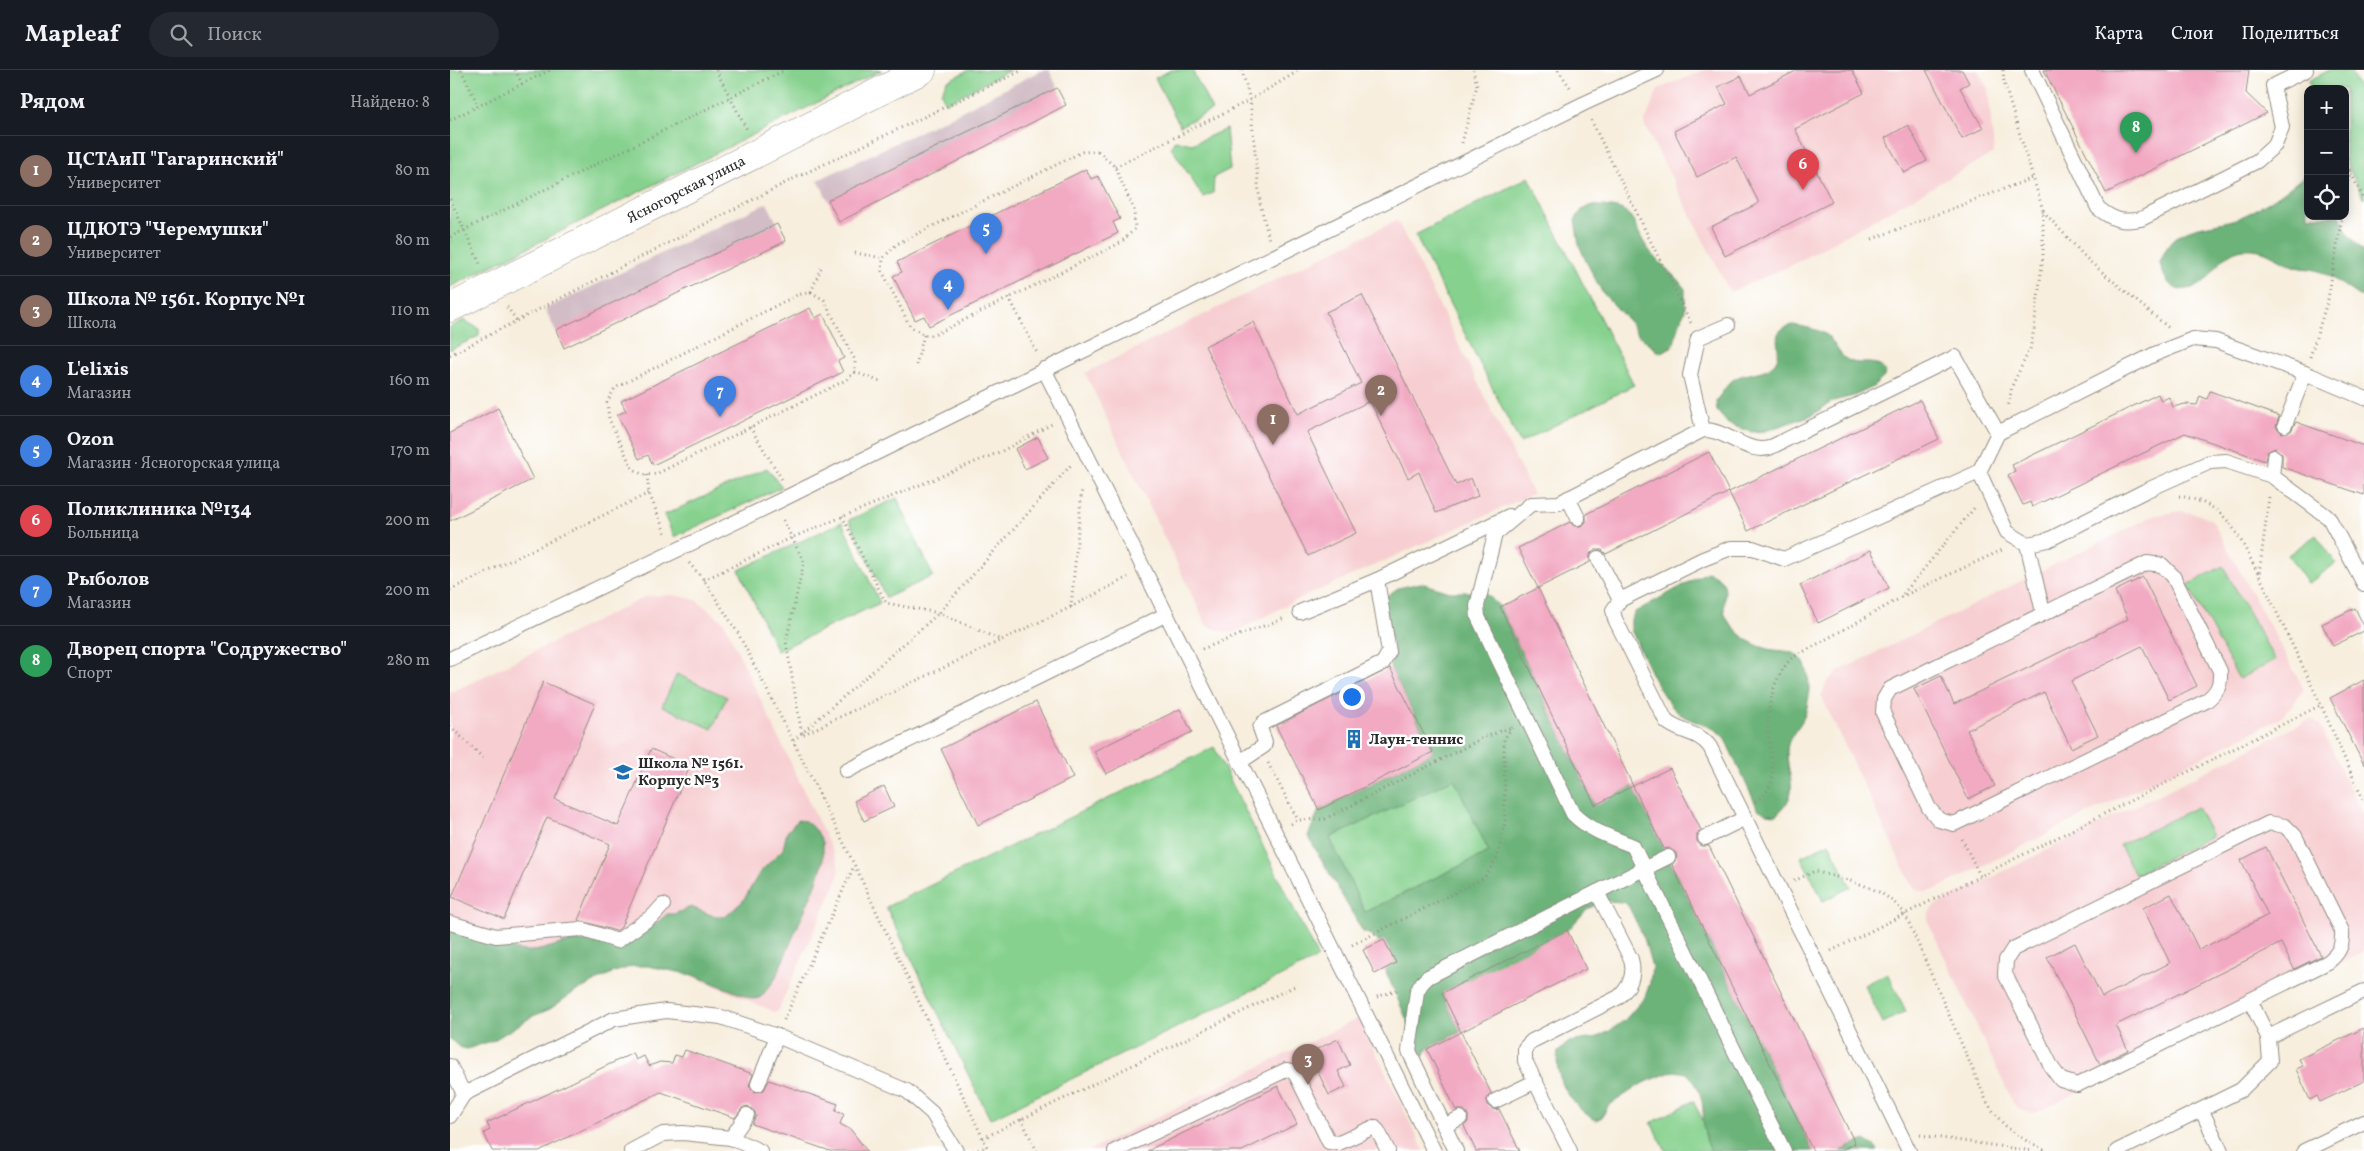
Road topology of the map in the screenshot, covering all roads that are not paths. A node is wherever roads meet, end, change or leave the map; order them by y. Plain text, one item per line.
1 (922, 70) edge
2 (1657, 70) edge
3 (2032, 70) edge
4 (2306, 70) edge
5 (450, 308) edge
6 (1728, 325) dead end
7 (1044, 369) junction
8 (2305, 373) junction
9 (2364, 398) edge
10 (2285, 425) dead end
11 (1703, 430) junction
12 (1998, 433) junction
13 (2274, 457) dead end
14 (1979, 472) junction
15 (2272, 476) junction
16 (1568, 498) junction
17 (1528, 507) junction
18 (1578, 518) dead end
19 (2027, 544) junction
20 (1598, 558) dead end
21 (1377, 580) junction
22 (2364, 584) edge
23 (1620, 600) junction
24 (1300, 612) road end
25 (2043, 612) junction
26 (1167, 614) junction
27 (450, 659) edge
28 (1240, 762) junction
29 (846, 771) dead end
30 (1742, 813) junction
31 (1705, 838) dead end
32 (1668, 857) dead end
33 (1644, 868) junction
34 (1597, 892) junction
35 (663, 906) dead end
36 (450, 922) edge
37 (2364, 991) edge
38 (2250, 1000) junction
39 (777, 1036) junction
40 (2268, 1037) junction
41 (450, 1066) edge
42 (1536, 1081) junction
43 (758, 1084) dead end
44 (464, 1094) junction
45 (1495, 1101) dead end
46 (2202, 1111) junction
47 (747, 1115) dead end
48 (450, 1116) edge
49 (1460, 1118) dead end
50 (2364, 1122) edge
51 (1444, 1126) junction
52 (731, 1138) junction
53 (1905, 1150) edge
54 (631, 1151) edge
55 (760, 1151) edge
56 (956, 1151) edge
57 (1115, 1151) edge
58 (1388, 1151) edge
59 (1434, 1151) edge
60 (1456, 1151) edge
61 (1570, 1151) edge
62 (1784, 1151) edge
63 (2116, 1151) edge
64 (2221, 1151) edge
65 (2304, 1151) edge

1 - 5 main road, Ясногорская улица
2 - 7 lane
3 - 4 lane
6 - 11 lane
7 - 26 lane
7 - 27 lane
8 - 9 lane
8 - 10 lane
8 - 12 lane
11 - 12 lane
11 - 16 lane
12 - 14 lane
13 - 15 lane
14 - 19 lane
14 - 23 lane
15 - 19 lane
15 - 22 lane
16 - 17 lane
16 - 18 lane
17 - 21 lane
17 - 33 lane
19 - 25 lane
20 - 23 lane
21 - 24 lane
21 - 28 lane
23 - 30 lane
25 - 25 lane
26 - 28 lane
26 - 29 lane
28 - 59 lane
30 - 31 lane
30 - 53 lane
32 - 33 lane
33 - 34 lane
33 - 62 lane
34 - 42 lane
34 - 51 lane
35 - 36 lane
37 - 40 lane
38 - 38 lane
38 - 40 lane
39 - 43 lane
39 - 44 lane
39 - 56 lane
40 - 46 lane
41 - 44 lane
42 - 45 lane
42 - 61 lane
44 - 48 lane
46 - 63 lane
46 - 64 lane
47 - 52 lane
49 - 51 lane
50 - 65 lane
51 - 60 lane
52 - 54 lane
52 - 55 lane
57 - 58 lane

